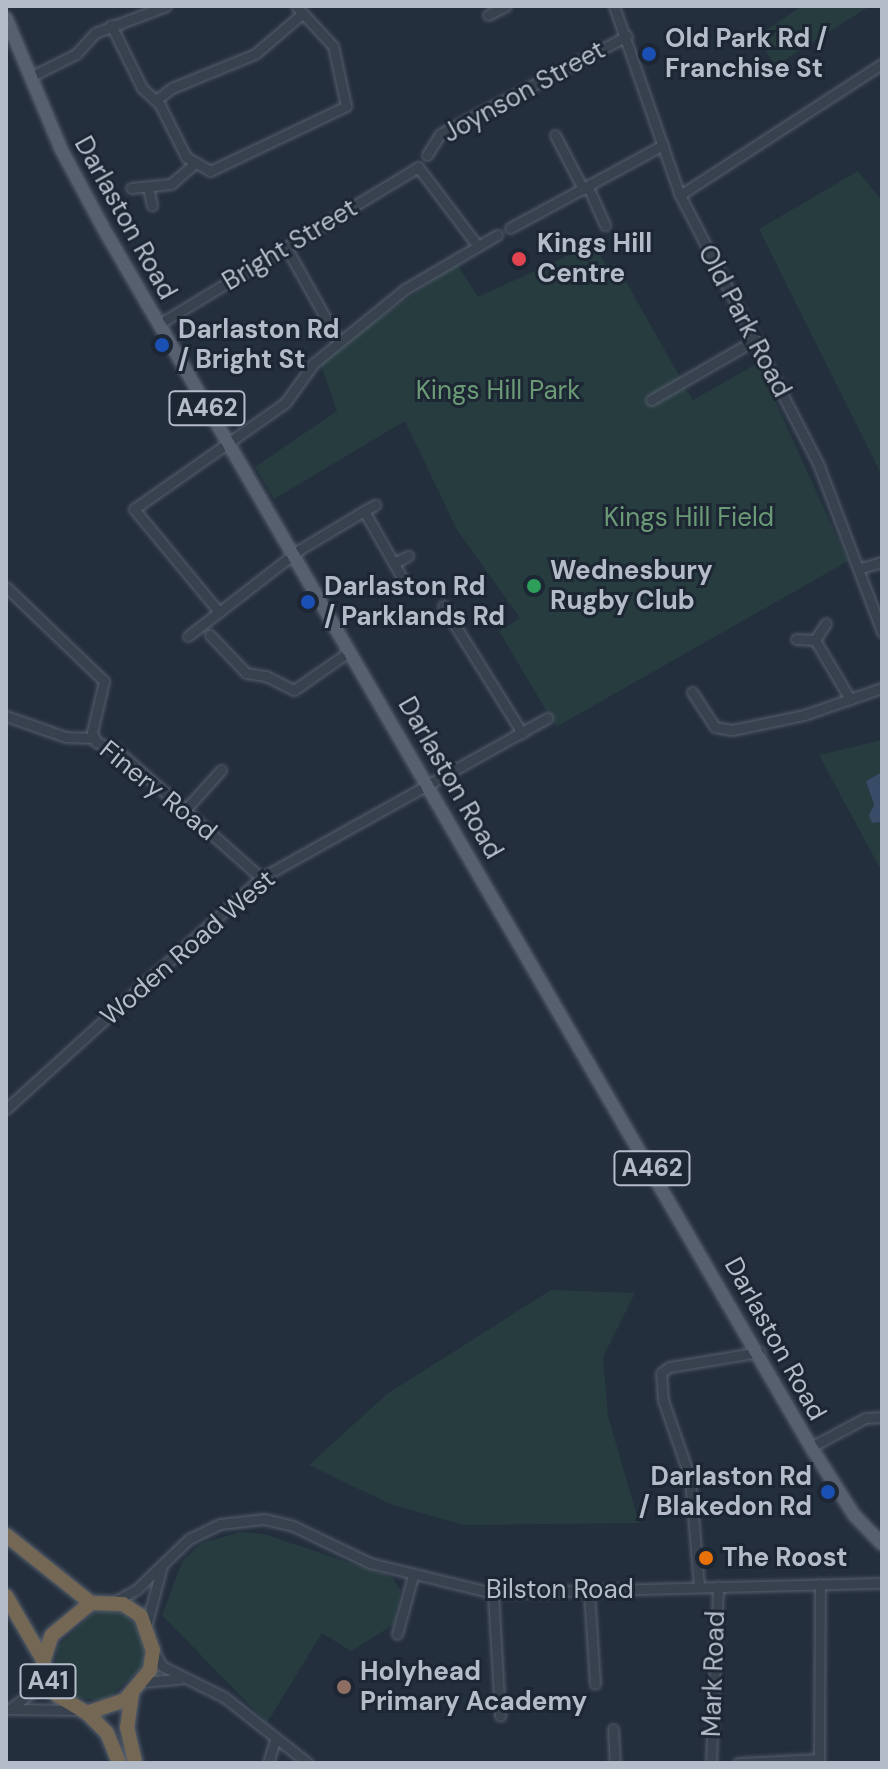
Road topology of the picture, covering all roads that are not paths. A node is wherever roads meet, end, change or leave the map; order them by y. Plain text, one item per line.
1 (166, 6) edge
2 (506, 6) edge
3 (614, 6) edge
4 (300, 10) edge
5 (488, 15) dead end
6 (6, 18) edge
7 (111, 25) junction
8 (627, 36) junction
9 (882, 64) edge
10 (30, 77) junction
11 (156, 100) junction
12 (555, 135) dead end
13 (663, 145) junction
14 (427, 155) dead end
15 (193, 165) junction
16 (148, 187) junction
17 (131, 188) dead end
18 (585, 188) junction
19 (680, 195) junction
20 (152, 206) dead end
21 (605, 225) dead end
22 (510, 228) dead end
23 (497, 235) dead end
24 (477, 245) junction
25 (287, 249) junction
26 (159, 324) junction
27 (755, 340) junction
28 (339, 342) junction
29 (651, 400) dead end
30 (229, 445) junction
31 (375, 505) dead end
32 (364, 511) junction
33 (408, 556) dead end
34 (294, 557) junction
35 (882, 562) edge
36 (394, 563) junction
37 (861, 568) junction
38 (404, 581) dead end
39 (6, 587) edge
40 (443, 606) dead end
41 (219, 612) junction
42 (826, 623) dead end
43 (882, 632) edge
44 (210, 635) dead end
45 (188, 636) dead end
46 (796, 639) dead end
47 (815, 640) junction
48 (350, 651) junction
49 (882, 688) edge
50 (692, 692) dead end
51 (850, 699) junction
52 (6, 716) edge
53 (547, 718) dead end
54 (522, 733) junction
55 (94, 738) junction
56 (221, 770) dead end
57 (429, 787) junction
58 (185, 810) junction
59 (261, 878) junction
60 (6, 1109) edge
61 (760, 1352) junction
62 (882, 1417) edge
63 (811, 1447) junction
64 (6, 1535) edge
65 (882, 1544) edge
66 (165, 1560) junction
67 (413, 1576) junction
68 (882, 1583) edge
69 (820, 1584) junction
70 (699, 1586) junction
71 (718, 1586) junction
72 (589, 1592) junction
73 (493, 1593) junction
74 (6, 1596) edge
75 (91, 1603) junction
76 (111, 1603) junction
77 (147, 1623) junction
78 (397, 1634) dead end
79 (153, 1650) junction
80 (44, 1667) junction
81 (192, 1680) junction
82 (595, 1684) dead end
83 (138, 1687) junction
84 (7, 1709) edge
85 (82, 1712) junction
86 (500, 1716) dead end
87 (613, 1729) dead end
88 (275, 1740) junction
89 (819, 1761) edge
90 (119, 1763) edge
91 (135, 1763) edge
92 (268, 1763) edge
93 (308, 1763) edge
94 (615, 1763) edge
95 (711, 1763) edge
96 (738, 1763) edge

1 - 7 street
2 - 5 street
3 - 8 street, Old Park Road
4 - 11 street
4 - 15 street
6 - 10 main road, Darlaston Road / A462
7 - 10 street
7 - 11 street
8 - 13 street, Old Park Road
8 - 14 street, Joynson Street
9 - 19 street
10 - 26 main road, Darlaston Road / A462
11 - 15 street
12 - 18 street
13 - 18 street
13 - 19 street, Old Park Road
15 - 16 street
16 - 17 street
16 - 20 street
18 - 21 street
18 - 22 street
19 - 27 street, Old Park Road
23 - 24 street
24 - 25 street, Bright Street
24 - 28 street
25 - 26 street, Bright Street
25 - 28 street
26 - 30 main road, Darlaston Road / A462
27 - 29 street
27 - 37 street, Old Park Road
28 - 30 street
30 - 34 main road, Darlaston Road / A462
30 - 41 street
31 - 32 street
32 - 34 street
32 - 36 street
33 - 36 street
34 - 41 street
34 - 48 main road, Darlaston Road / A462
35 - 37 street
36 - 38 street
37 - 43 street, Old Park Road
39 - 55 street, Finery Road
40 - 54 street
41 - 45 street
42 - 47 street
44 - 48 street
46 - 47 street
47 - 51 street
48 - 57 main road, Darlaston Road / A462
49 - 51 street
50 - 51 street
52 - 55 street
53 - 54 street, Woden Road West
54 - 57 street, Woden Road West
55 - 58 street, Finery Road
56 - 58 street
57 - 59 street, Woden Road West
57 - 61 main road, Darlaston Road / A462
58 - 59 street, Finery Road
59 - 60 street, Woden Road West
61 - 63 main road, Darlaston Road / A462
61 - 70 street
62 - 63 street
63 - 65 main road, Darlaston Road / A462
64 - 75 highway
66 - 67 street, Bilston Road
66 - 76 street, Bilston Road
66 - 77 street
67 - 73 street, Bilston Road
67 - 78 street
68 - 69 street, Bilston Road
69 - 71 street, Bilston Road
69 - 89 street
70 - 71 street, Bilston Road
70 - 72 street, Bilston Road
71 - 95 street, Mark Road
72 - 73 street, Bilston Road
72 - 82 street
73 - 86 street
74 - 80 highway, A41
75 - 76 highway
75 - 80 highway, A41
76 - 77 highway
77 - 79 highway
79 - 81 street
79 - 83 highway
80 - 84 street
80 - 85 highway, A41
81 - 83 street
81 - 88 street
83 - 85 highway, A41
83 - 91 highway
84 - 85 street
85 - 90 highway, A41
87 - 94 street
88 - 92 street
88 - 93 street
89 - 96 street

